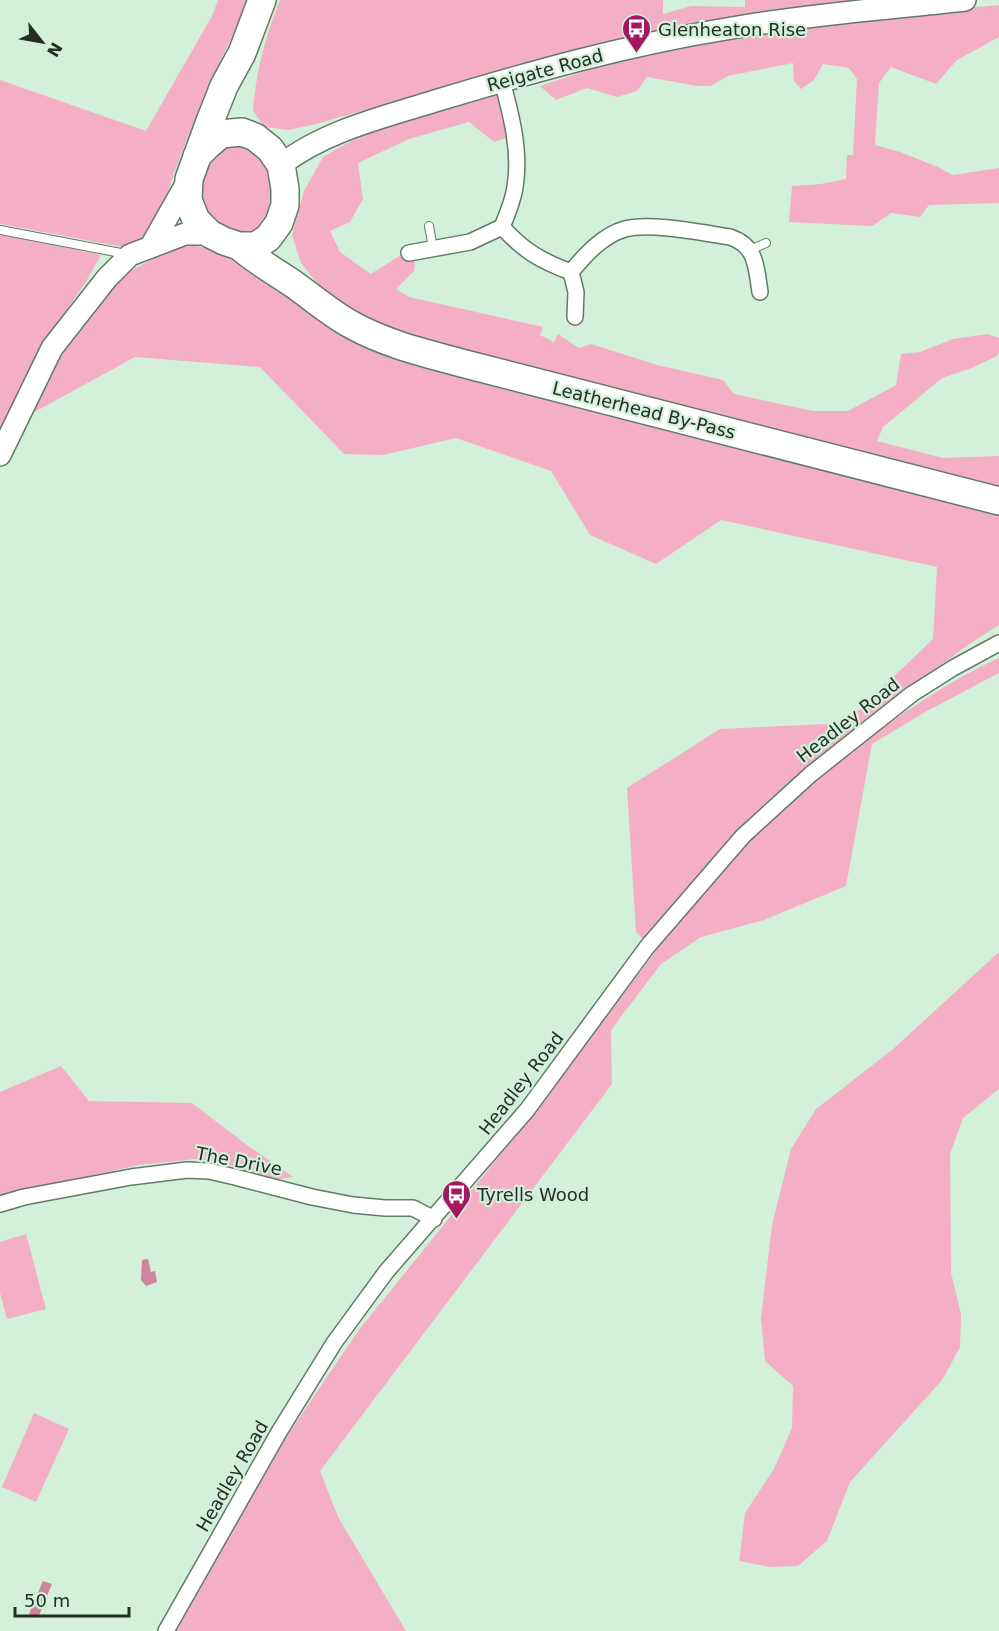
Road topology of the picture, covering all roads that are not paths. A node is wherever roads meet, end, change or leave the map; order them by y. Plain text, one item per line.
1 (262, 0) edge
2 (965, 0) edge
3 (242, 53) junction
4 (502, 81) junction
5 (242, 132) junction
6 (281, 165) junction
7 (193, 168) junction
8 (279, 223) junction
9 (429, 226) dead end
10 (502, 228) junction
11 (0, 230) edge
12 (210, 234) junction
13 (766, 243) dead end
14 (151, 246) junction
15 (239, 246) junction
16 (433, 248) junction
17 (750, 250) junction
18 (409, 253) dead end
19 (130, 255) junction
20 (571, 272) junction
21 (302, 290) junction
22 (760, 292) dead end
23 (575, 317) dead end
24 (0, 455) edge
25 (999, 501) edge
26 (999, 643) edge
27 (0, 1204) edge
28 (434, 1218) junction
29 (166, 1631) edge

1 - 3 highway
2 - 4 main road, Reigate Road
3 - 5 highway
3 - 7 highway
4 - 6 main road, Reigate Road
4 - 10 street
5 - 6 highway
5 - 7 highway
6 - 8 highway
7 - 12 highway
7 - 14 main road
8 - 15 highway
8 - 21 highway, Leatherhead By-Pass
9 - 16 lane
10 - 16 street
10 - 20 street
11 - 19 lane
12 - 14 main road
12 - 15 highway
13 - 17 lane
14 - 19 main road
15 - 21 highway, Leatherhead By-Pass
16 - 18 street
17 - 20 street
17 - 22 street
19 - 24 main road
20 - 23 street
21 - 25 highway, Leatherhead By-Pass
26 - 28 street, Headley Road
27 - 28 street, The Drive
28 - 29 street, Headley Road

